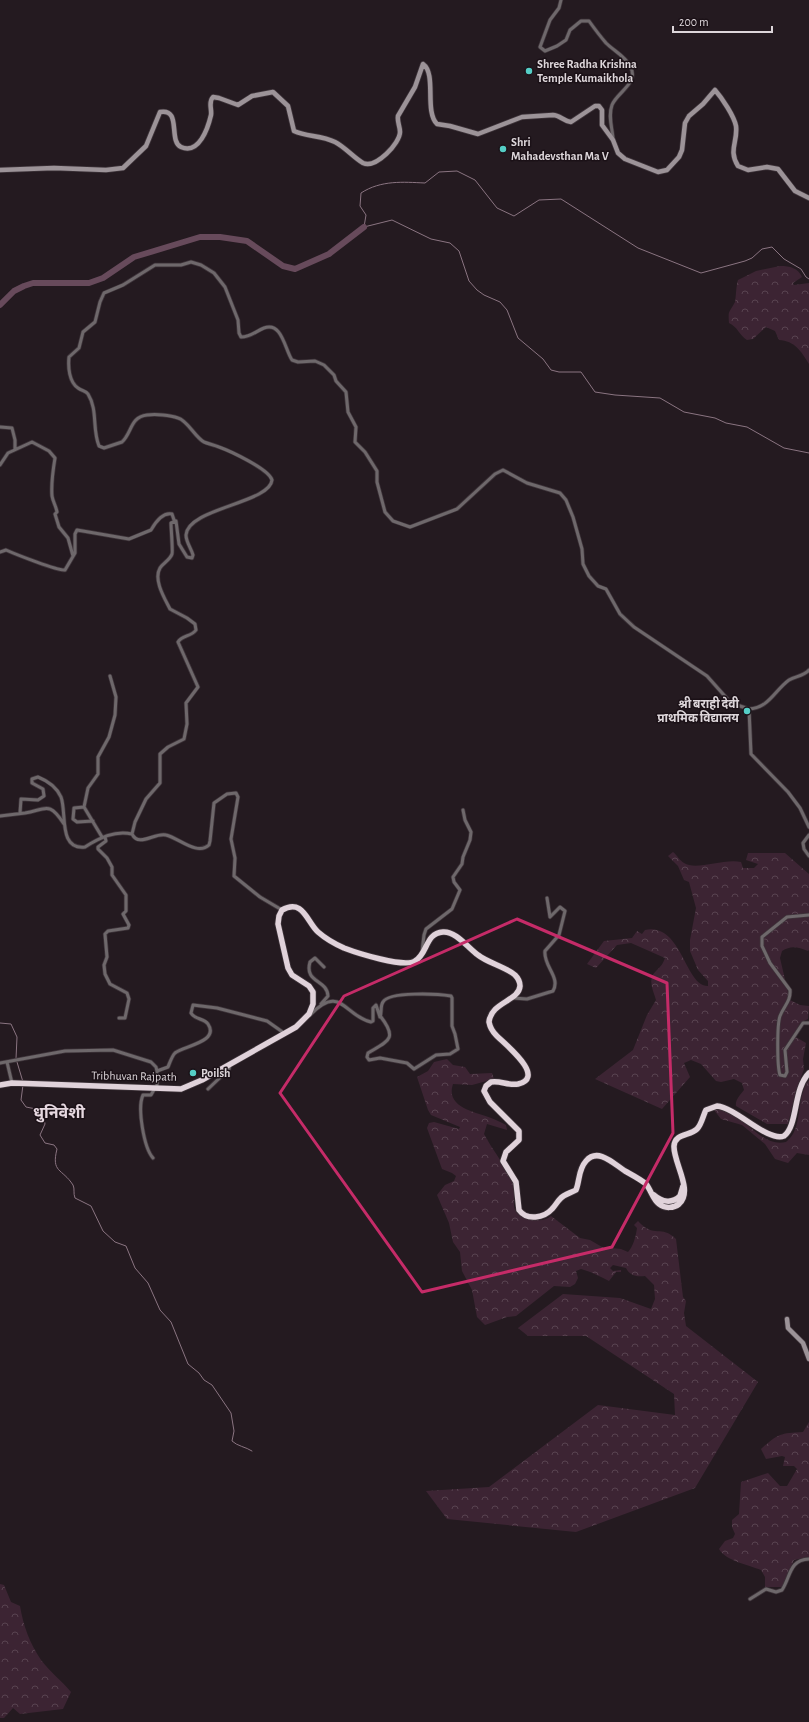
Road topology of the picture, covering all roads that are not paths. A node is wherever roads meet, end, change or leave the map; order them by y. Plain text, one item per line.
1 (560, 0) edge
2 (613, 140) junction
3 (0, 170) edge
4 (809, 198) edge
5 (0, 427) edge
6 (15, 449) junction
7 (0, 465) edge
8 (174, 520) junction
9 (0, 552) edge
10 (73, 556) junction
11 (809, 670) edge
12 (110, 676) dead end
13 (749, 709) junction
14 (84, 807) junction
15 (463, 810) dead end
16 (20, 813) junction
17 (0, 816) edge
18 (93, 821) junction
19 (65, 826) junction
20 (809, 827) edge
21 (132, 834) junction
22 (809, 835) edge
23 (103, 837) junction
24 (809, 856) edge
25 (547, 898) dead end
26 (282, 910) junction
27 (809, 915) edge
28 (422, 954) junction
29 (324, 967) dead end
30 (511, 998) junction
31 (321, 1004) junction
32 (381, 1017) junction
33 (119, 1018) dead end
34 (809, 1023) edge
35 (296, 1027) junction
36 (284, 1033) junction
37 (7, 1062) junction
38 (0, 1063) edge
39 (230, 1064) junction
40 (157, 1071) junction
41 (809, 1073) edge
42 (12, 1083) junction
43 (0, 1085) edge
44 (156, 1088) junction
45 (208, 1089) dead end
46 (154, 1158) dead end
47 (787, 1319) dead end
48 (809, 1359) edge
49 (809, 1558) edge
50 (750, 1599) dead end

1 - 2 street
2 - 3 main road
2 - 4 main road
5 - 6 street
6 - 7 street
6 - 10 street
8 - 10 street
8 - 13 street
8 - 21 street
9 - 10 street
11 - 13 street
12 - 14 street
13 - 20 street
14 - 18 street
14 - 18 street
15 - 28 street
16 - 17 street
16 - 19 street
16 - 19 street
18 - 23 street
19 - 23 street
21 - 23 street
21 - 26 street
22 - 24 street
23 - 33 street
25 - 30 street
26 - 28 highway
26 - 35 highway, Tribhuvan Rajpath
27 - 34 street
28 - 30 highway
29 - 31 street
30 - 41 highway
31 - 32 street
31 - 35 street
32 - 32 street
35 - 36 highway, Tribhuvan Rajpath
36 - 39 highway, Tribhuvan Rajpath
36 - 40 street
37 - 38 street
37 - 40 street
37 - 42 street
39 - 44 highway, Tribhuvan Rajpath
39 - 45 street
40 - 44 street
42 - 43 highway, Tribhuvan Rajpath
42 - 44 highway, Tribhuvan Rajpath
44 - 46 street
47 - 48 main road
49 - 50 street

